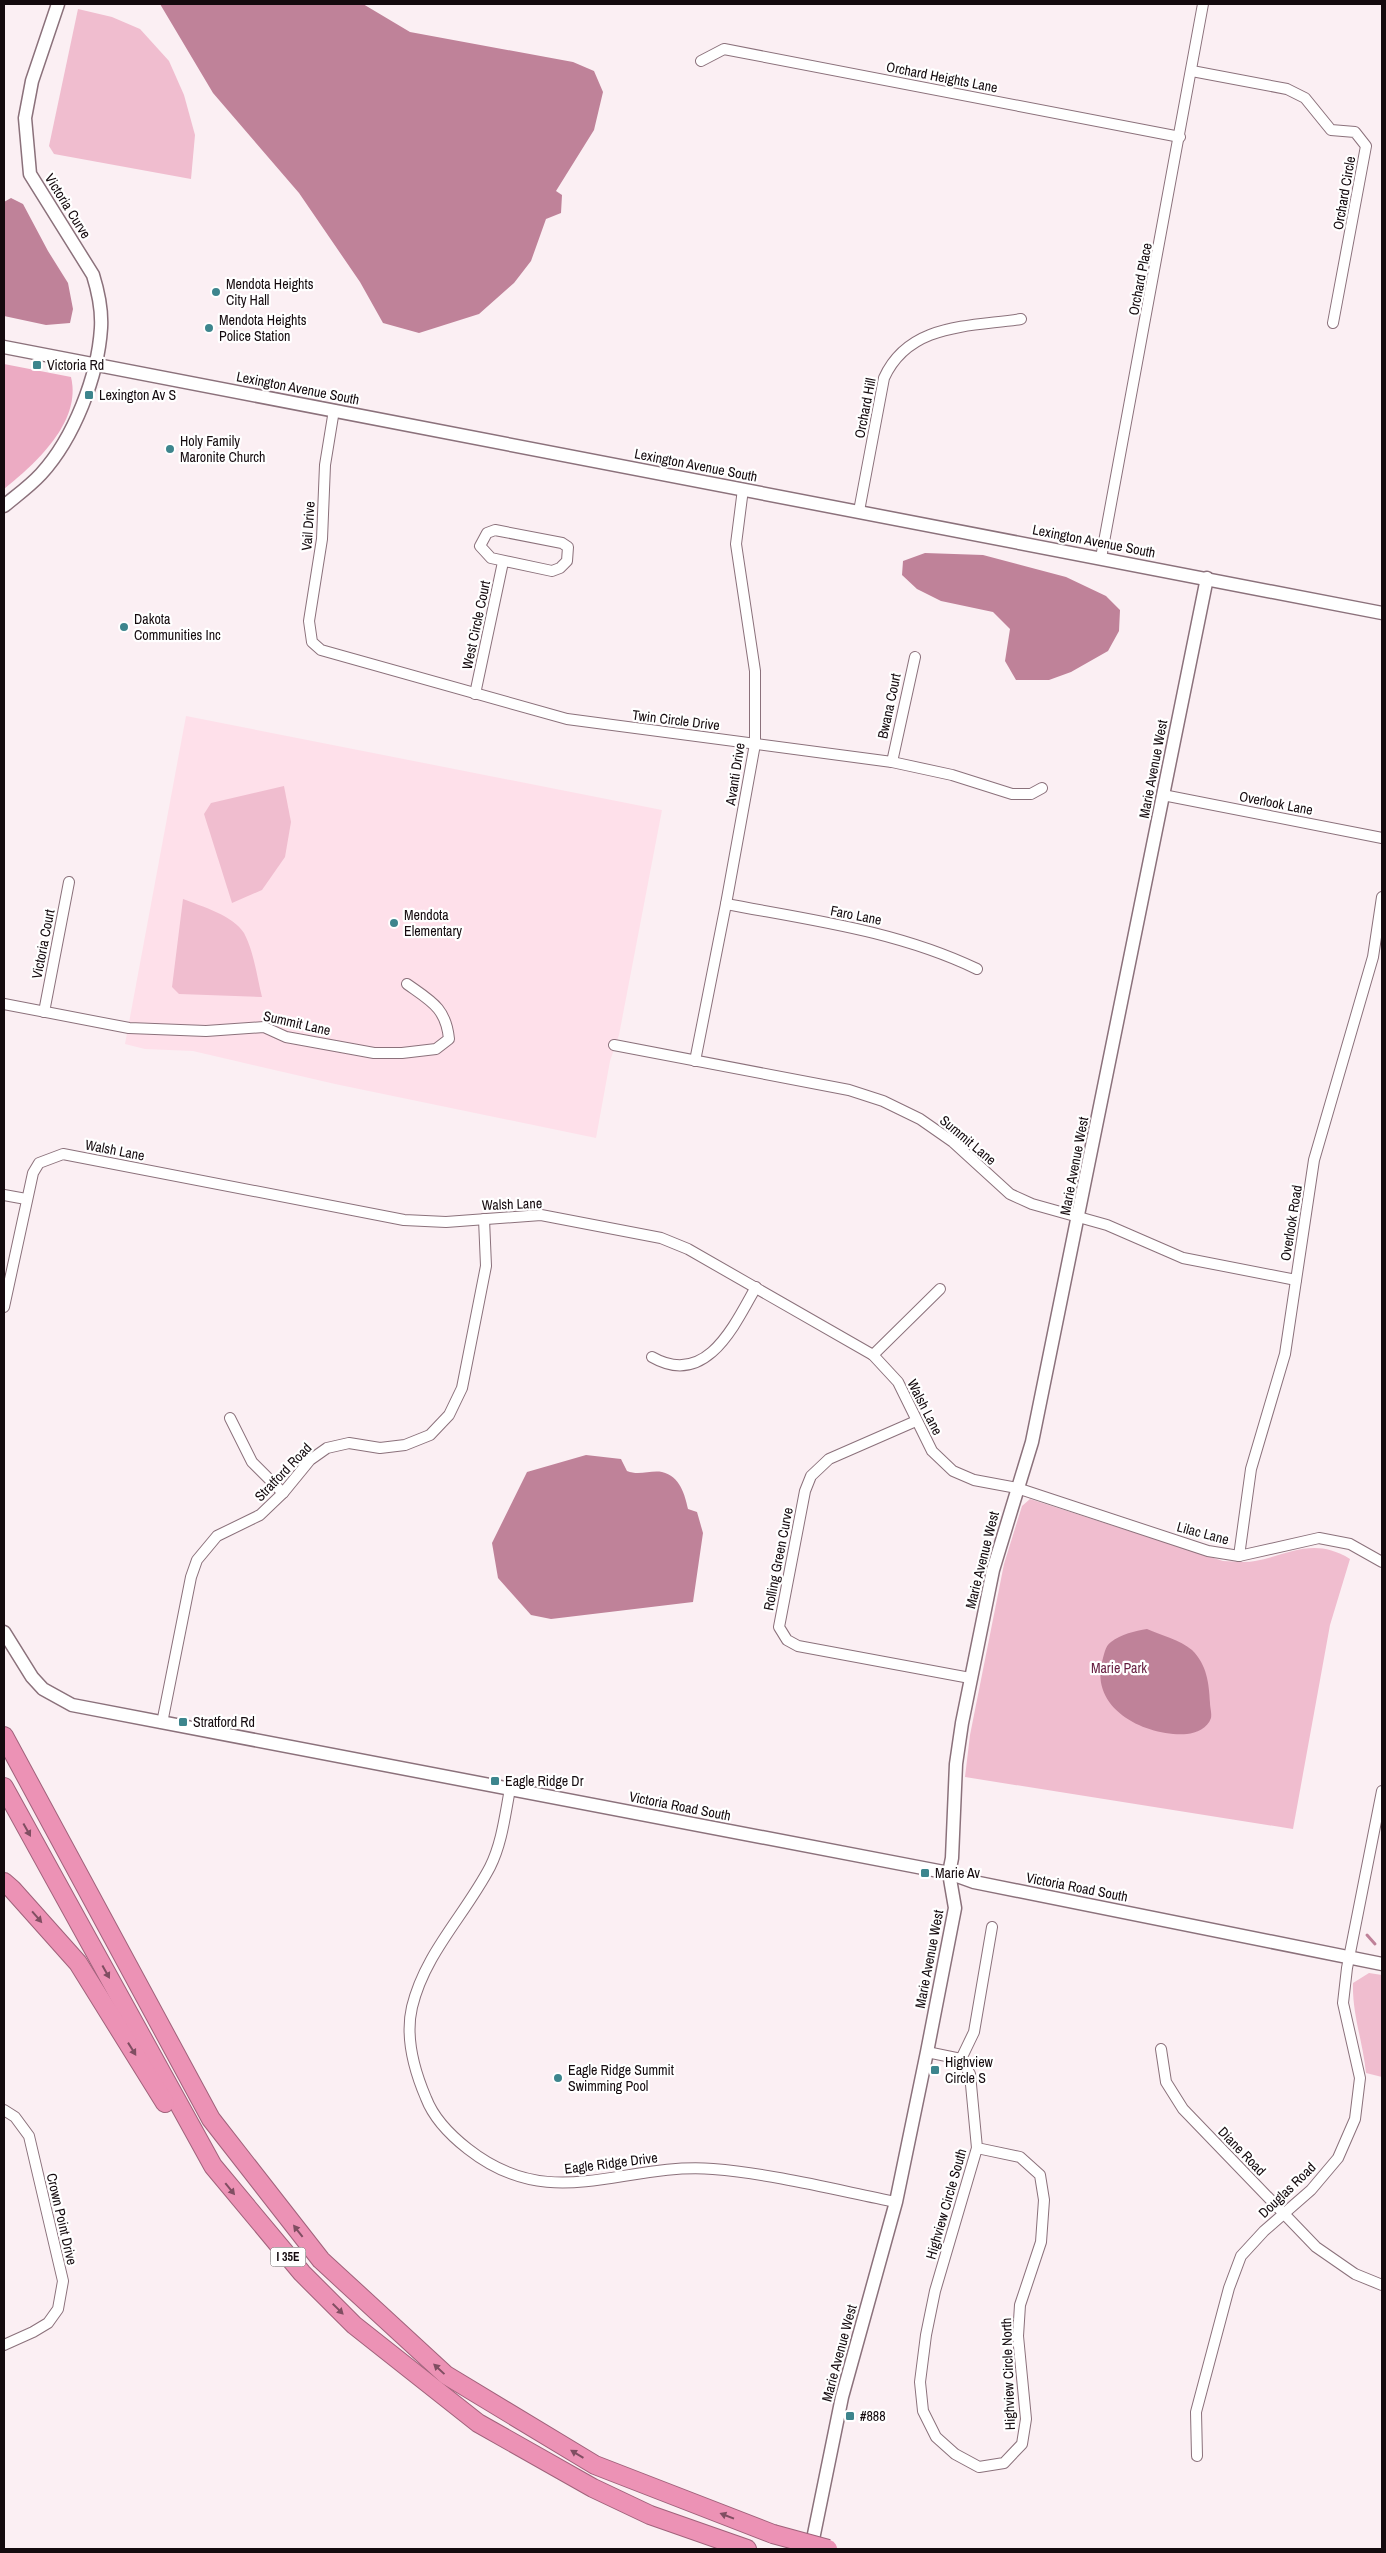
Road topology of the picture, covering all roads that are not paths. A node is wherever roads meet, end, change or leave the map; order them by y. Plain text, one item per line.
1 (58, 4) edge
2 (1203, 4) edge
3 (701, 61) dead end
4 (1192, 71) junction
5 (1180, 137) junction
6 (1021, 319) dead end
7 (1333, 323) dead end
8 (4, 347) edge
9 (94, 364) junction
10 (334, 410) junction
11 (743, 489) junction
12 (4, 506) edge
13 (859, 512) junction
14 (1102, 558) junction
15 (503, 562) junction
16 (1207, 578) junction
17 (1382, 613) edge
18 (312, 642) joint
19 (915, 657) dead end
20 (475, 694) junction
21 (755, 744) junction
22 (892, 762) junction
23 (1042, 788) dead end
24 (1163, 795) junction
25 (1382, 838) edge
26 (69, 882) dead end
27 (1382, 897) edge
28 (726, 904) junction
29 (977, 969) dead end
30 (407, 984) dead end
31 (4, 1004) edge
32 (44, 1012) junction
33 (614, 1045) dead end
34 (695, 1061) junction
35 (4, 1195) edge
36 (26, 1199) junction
37 (1079, 1216) junction
38 (484, 1219) junction
39 (1296, 1280) junction
40 (756, 1288) junction
41 (940, 1290) dead end
42 (4, 1307) edge
43 (873, 1355) junction
44 (652, 1357) dead end
45 (230, 1418) dead end
46 (916, 1420) junction
47 (1017, 1488) junction
48 (283, 1493) junction
49 (1240, 1556) junction
50 (1382, 1562) edge
51 (4, 1632) edge
52 (970, 1678) junction
53 (162, 1722) junction
54 (4, 1723) edge
55 (4, 1736) edge
56 (4, 1787) edge
57 (33, 1787) junction
58 (510, 1789) junction
59 (1382, 1790) edge
60 (949, 1873) junction
61 (4, 1882) edge
62 (992, 1927) dead end
63 (1350, 1957) junction
64 (1382, 1964) edge
65 (1161, 2049) dead end
66 (927, 2052) junction
67 (961, 2059) junction
68 (4, 2110) edge
69 (977, 2148) junction
70 (212, 2166) junction
71 (896, 2202) junction
72 (1283, 2214) junction
73 (1382, 2285) edge
74 (4, 2345) edge
75 (1197, 2456) dead end
76 (979, 2467) joint
77 (747, 2549) edge
78 (811, 2549) edge
79 (828, 2549) edge

1 - 9 street, Victoria Curve
2 - 4 street, Orchard Place
3 - 5 street, Orchard Heights Lane
4 - 5 street, Orchard Place
4 - 7 street, Orchard Circle
5 - 14 street, Orchard Place
6 - 13 street, Orchard Hill
8 - 9 street, Lexington Avenue South
9 - 10 street, Lexington Avenue South
9 - 12 street
10 - 11 street, Lexington Avenue South
10 - 18 street, Vail Drive
11 - 13 street, Lexington Avenue South
11 - 21 street, Avanti Drive
13 - 14 street, Lexington Avenue South
14 - 16 street, Lexington Avenue South
15 - 15 street
15 - 20 street, West Circle Court
16 - 17 street, Lexington Avenue South
16 - 24 street, Marie Avenue West
18 - 20 street, Twin Circle Drive
19 - 22 street, Bwana Court
20 - 21 street, Twin Circle Drive
21 - 22 street, Twin Circle Drive
21 - 28 street, Avanti Drive
22 - 23 street, Twin Circle Drive
24 - 25 street, Overlook Lane
24 - 37 street, Marie Avenue West
26 - 32 street, Victoria Court
27 - 39 street, Overlook Road
28 - 29 street, Faro Lane
28 - 34 street, Avanti Drive
30 - 32 street, Summit Lane
31 - 32 street, Summit Lane
33 - 34 street, Summit Lane
34 - 37 street, Summit Lane
35 - 36 street
36 - 38 street, Walsh Lane
36 - 42 street, Walsh Lane
37 - 39 street, Summit Lane
37 - 47 street, Marie Avenue West
38 - 40 street, Walsh Lane
38 - 48 street, Stratford Road
39 - 49 street, Overlook Road
40 - 43 street, Walsh Lane
40 - 44 street
41 - 43 street
43 - 46 street, Walsh Lane
45 - 48 street
46 - 47 street, Walsh Lane
46 - 52 street, Rolling Green Curve
47 - 49 street, Lilac Lane
47 - 52 street, Marie Avenue West
48 - 53 street, Stratford Road
49 - 50 street, Lilac Lane
51 - 53 street, Victoria Road South
52 - 60 street, Marie Avenue West
53 - 58 street, Victoria Road South
54 - 57 highway
55 - 57 highway, I 35E
56 -> 70 highway, I 35E
79 -> 57 highway, I 35E, bridge
58 - 60 street, Victoria Road South
58 - 71 street, Eagle Ridge Drive
59 - 63 street, Douglas Road
60 - 63 street, Victoria Road South
60 - 66 street, Marie Avenue West
61 -> 70 highway
62 - 67 street
63 - 64 street, Victoria Road South
63 - 72 street, Douglas Road
65 - 72 street, Diane Road
66 - 67 street
66 - 71 street, Marie Avenue West
67 - 69 street, Highview Circle South
68 - 74 street, Crown Point Drive
69 - 76 street, Highview Circle South
69 - 76 street, Highview Circle North
70 -> 77 highway, I 35E
71 - 78 street, Marie Avenue West
72 - 73 street, Diane Road
72 - 75 street, Douglas Road

